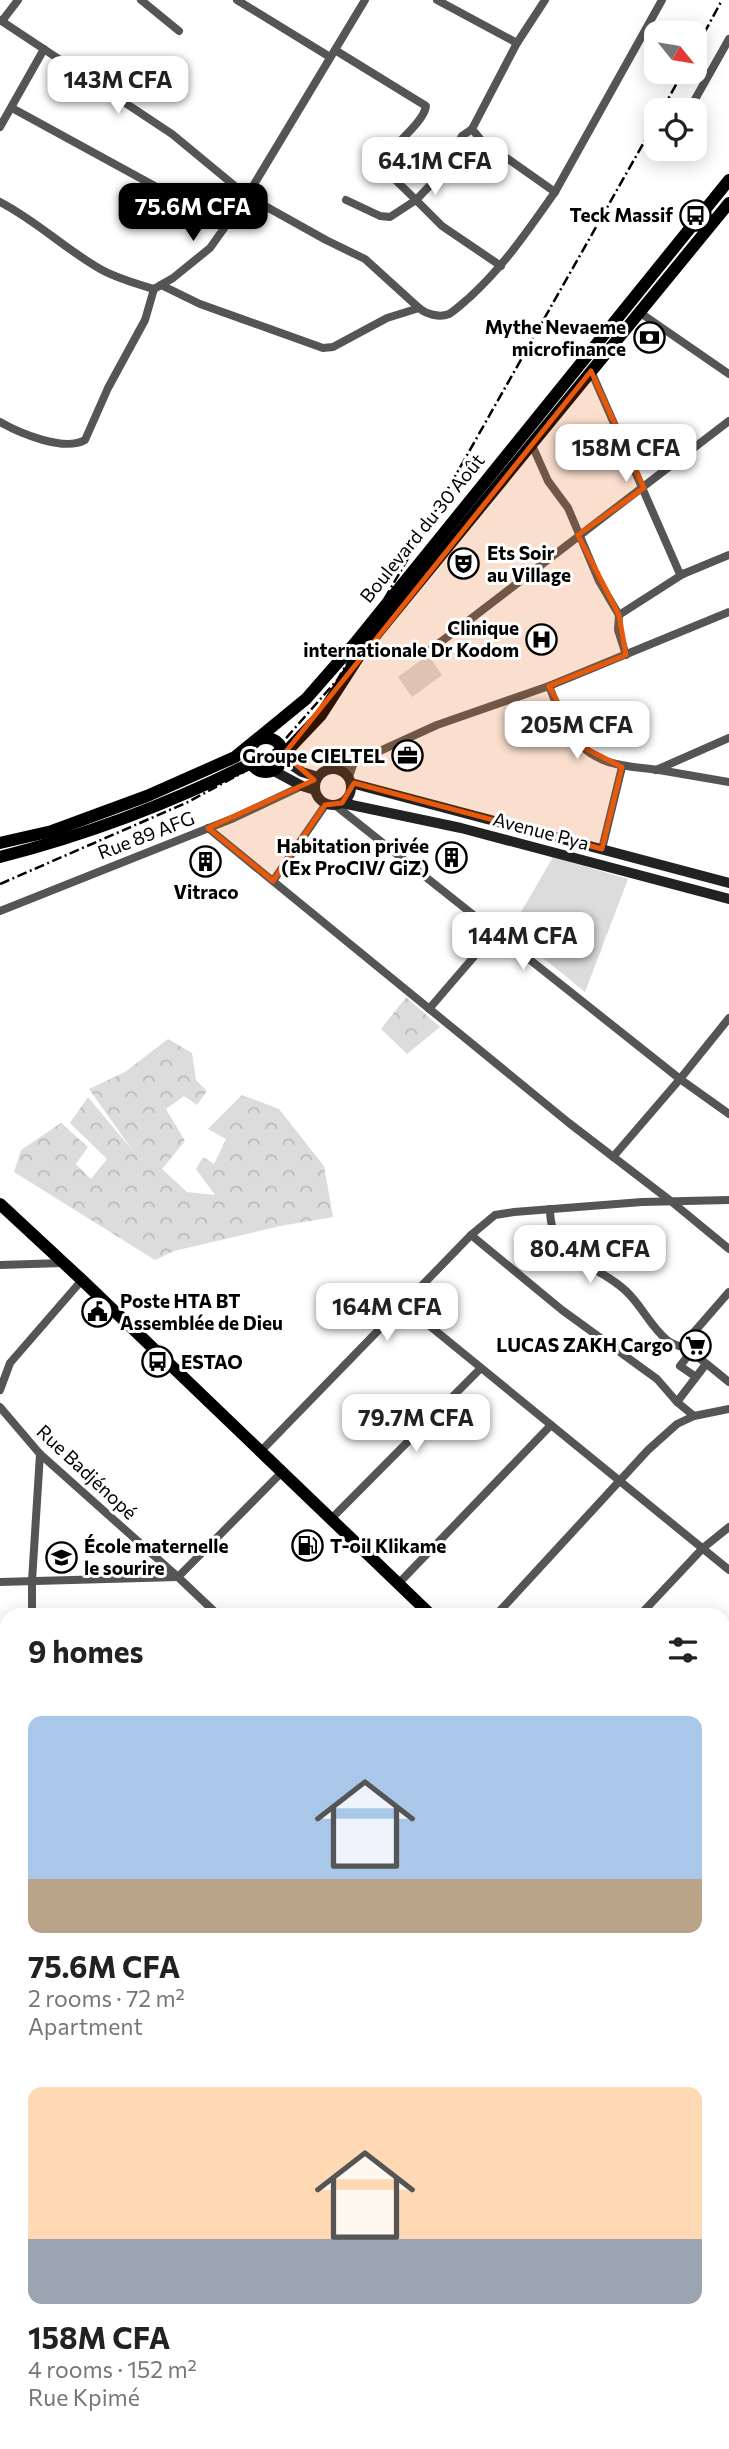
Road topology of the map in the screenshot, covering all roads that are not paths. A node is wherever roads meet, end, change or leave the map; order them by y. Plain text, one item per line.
1 (18, 0) edge
2 (141, 0) edge
3 (237, 0) edge
4 (365, 0) edge
5 (437, 0) edge
6 (545, 0) edge
7 (662, 0) edge
8 (1, 21) edge
9 (178, 31) dead end
10 (729, 38) edge
11 (517, 43) junction
12 (44, 49) junction
13 (333, 54) junction
14 (696, 98) edge
15 (12, 108) junction
16 (0, 127) edge
17 (472, 129) junction
18 (729, 180) edge
19 (555, 192) junction
20 (247, 195) junction
21 (416, 200) junction
22 (346, 201) dead end
23 (0, 202) edge
24 (729, 203) edge
25 (226, 225) junction
26 (501, 266) junction
27 (158, 287) junction
28 (419, 308) junction
29 (639, 312) junction
30 (729, 361) edge
31 (591, 372) junction
32 (726, 372) edge
33 (729, 421) edge
34 (0, 422) edge
35 (532, 445) junction
36 (644, 488) junction
37 (578, 535) junction
38 (729, 555) edge
39 (683, 574) junction
40 (729, 612) edge
41 (619, 615) junction
42 (425, 654) dead end
43 (626, 655) junction
44 (549, 686) junction
45 (729, 738) edge
46 (258, 740) junction
47 (283, 757) junction
48 (354, 762) junction
49 (251, 763) junction
50 (622, 767) junction
51 (338, 770) junction
52 (656, 770) junction
53 (274, 771) junction
54 (318, 777) junction
55 (350, 780) junction
56 (729, 782) edge
57 (302, 786) junction
58 (316, 790) junction
59 (334, 804) junction
60 (208, 828) junction
61 (0, 844) edge
62 (602, 849) junction
63 (0, 857) edge
64 (273, 881) junction
65 (729, 883) edge
66 (729, 899) edge
67 (0, 911) edge
68 (496, 931) junction
69 (429, 1009) junction
70 (729, 1018) edge
71 (680, 1079) junction
72 (729, 1114) edge
73 (613, 1157) junction
74 (729, 1200) edge
75 (672, 1202) junction
76 (0, 1204) edge
77 (550, 1209) junction
78 (471, 1235) junction
79 (729, 1250) edge
80 (64, 1263) junction
81 (0, 1265) edge
82 (82, 1280) junction
83 (729, 1292) edge
84 (404, 1306) junction
85 (682, 1346) junction
86 (691, 1352) junction
87 (0, 1363) edge
88 (10, 1363) junction
89 (706, 1364) junction
90 (481, 1368) junction
91 (696, 1377) junction
92 (729, 1382) edge
93 (0, 1390) edge
94 (677, 1402) junction
95 (0, 1407) edge
96 (729, 1409) edge
97 (694, 1416) junction
98 (551, 1425) junction
99 (261, 1451) junction
100 (40, 1454) junction
101 (282, 1472) junction
102 (619, 1480) junction
103 (331, 1519) junction
104 (729, 1527) edge
105 (704, 1548) junction
106 (729, 1570) edge
107 (178, 1577) junction
108 (32, 1581) junction
109 (0, 1582) edge
110 (398, 1584) junction
111 (32, 1608) edge
112 (211, 1608) edge
113 (424, 1608) edge
114 (502, 1608) edge
115 (647, 1608) edge

1 - 8 street
2 - 9 street
3 - 13 street
4 - 13 street
5 - 11 street
6 - 11 street
7 - 19 street
8 - 12 street
10 - 14 street
11 - 17 street
12 - 15 street
12 - 20 street
13 - 20 street
13 - 21 street
15 - 16 street
15 - 25 street
17 - 19 street
17 - 21 street
18 - 46 main road, Boulevard du 30 Août
19 - 26 street
20 - 25 street
20 - 28 street
21 - 22 street
21 - 26 street
23 - 27 street
24 - 29 main road, Boulevard du 30 Août
25 - 27 street
26 - 28 street
27 - 28 street
27 - 34 street
29 - 31 main road, Boulevard du 30 Août
29 - 32 street
30 - 32 street
31 - 35 main road, Boulevard du 30 Août
31 - 36 street
33 - 36 street
35 - 37 street
35 - 47 main road, Boulevard du 30 Août
36 - 37 street
36 - 39 street
37 - 41 street
37 - 42 street
38 - 39 street
39 - 41 street
40 - 43 street
41 - 43 street
43 - 44 street
44 - 48 street
44 - 50 street
45 - 52 street
46 - 47 main road
46 - 49 main road
46 - 61 main road, Boulevard du 30 Août
47 - 53 main road
47 - 54 main road
48 - 51 street
48 - 55 street
49 - 53 main road
49 - 63 main road
50 - 52 street
50 - 62 street
51 - 54 main road
51 - 55 main road
52 - 56 street
53 - 57 main road
54 - 58 main road
55 - 59 main road
55 - 62 main road, Avenue Pya
57 - 58 main road
57 - 60 street, Rue 89 AFG
58 - 59 main road
59 - 64 street
59 - 66 main road, Avenue Pya
59 - 68 street
60 - 64 street
60 - 67 street, Rue 89 AFG
62 - 65 main road, Avenue Pya
64 - 69 street
68 - 69 street
68 - 71 street
69 - 73 street
70 - 71 street
71 - 72 street
71 - 73 street
73 - 75 street
74 - 75 street
75 - 77 street
75 - 79 street
76 - 80 main road
77 - 78 street
77 - 85 street
78 - 84 street
78 - 94 street
80 - 81 street
80 - 82 main road
82 - 88 street
82 - 99 main road
83 - 85 street
84 - 90 street
84 - 99 street
85 - 86 street
86 - 89 street
86 - 91 street
87 - 88 street
88 - 93 street
89 - 91 street
89 - 92 street
90 - 98 street
90 - 103 street
91 - 94 street
94 - 97 street
95 - 100 street, Rue Badjénopé
96 - 97 street
97 - 102 street
98 - 102 street
98 - 110 street
99 - 101 main road
100 - 107 street, Rue Badjénopé
100 - 108 street
101 - 103 main road
101 - 107 street
102 - 105 street
102 - 114 street
103 - 110 main road
104 - 105 street
105 - 106 street
105 - 115 street
107 - 108 street
107 - 112 street, Rue Badjénopé
108 - 109 street
108 - 111 street
110 - 113 main road

